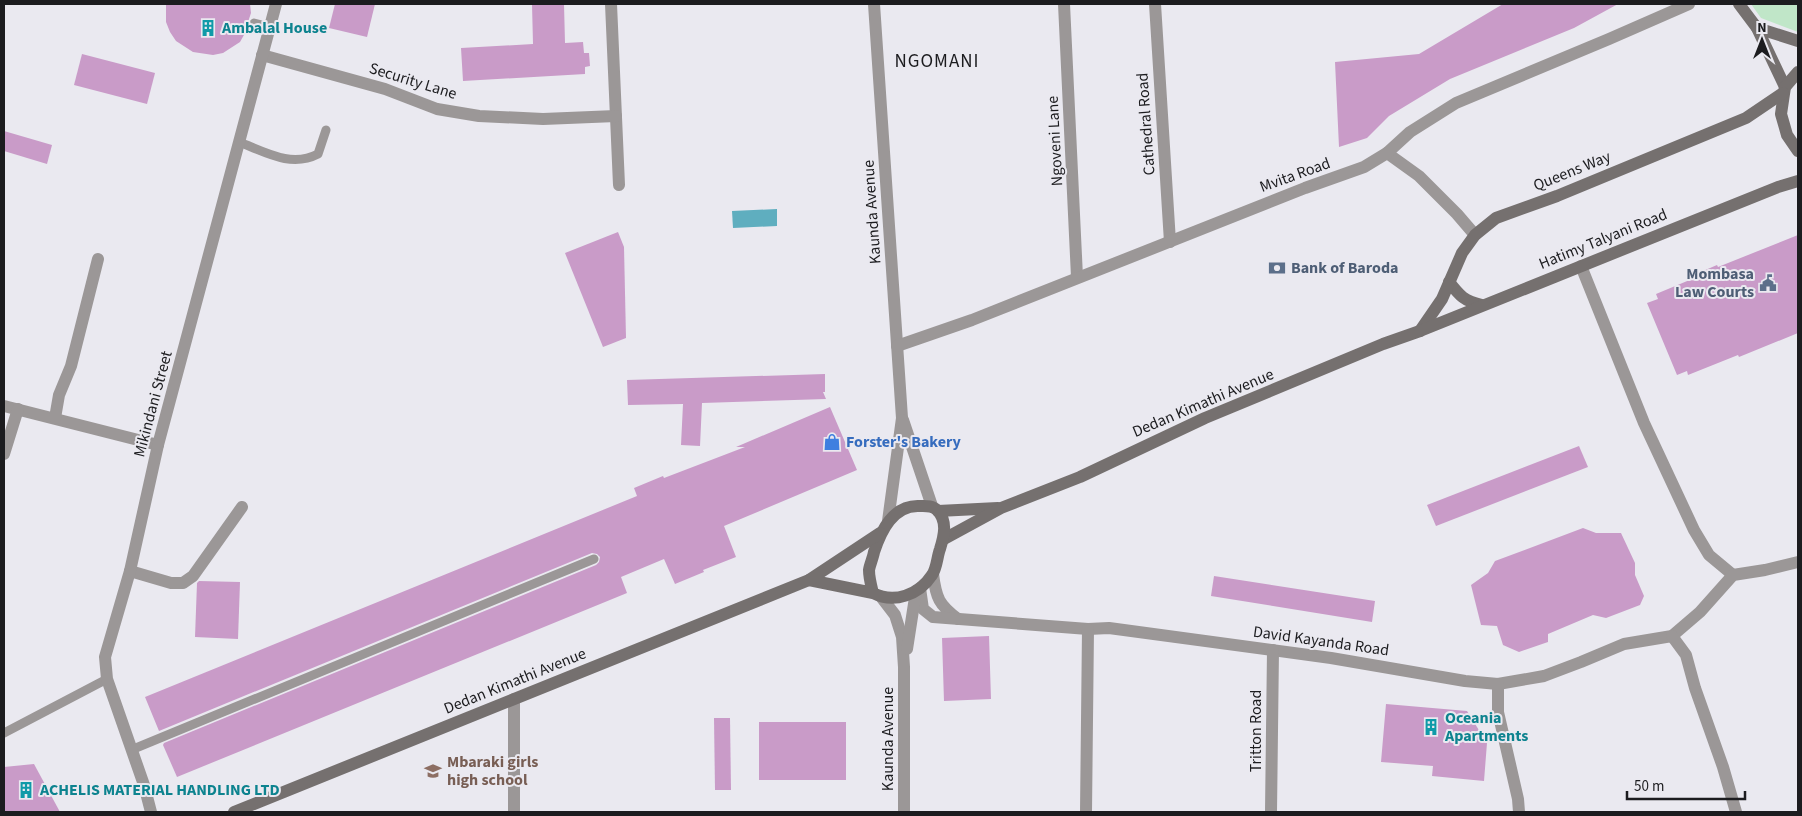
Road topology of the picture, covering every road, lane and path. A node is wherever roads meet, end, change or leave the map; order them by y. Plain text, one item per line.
1 (276, 4) edge
2 (612, 4) edge
3 (874, 4) edge
4 (1064, 4) edge
5 (1155, 4) edge
6 (1689, 4) edge
7 (1739, 4) edge
8 (254, 23) dead end
9 (270, 27) junction
10 (1757, 28) junction
11 (1798, 41) edge
12 (262, 55) junction
13 (1798, 72) edge
14 (1784, 90) junction
15 (616, 116) junction
16 (326, 130) dead end
17 (239, 142) junction
18 (1798, 151) edge
19 (1387, 153) junction
20 (1798, 181) edge
21 (620, 185) dead end
22 (1474, 235) junction
23 (1170, 242) junction
24 (98, 259) dead end
25 (1581, 266) junction
26 (1077, 277) junction
27 (1449, 282) junction
28 (1482, 305) junction
29 (1420, 331) junction
30 (897, 346) junction
31 (4, 406) edge
32 (18, 409) junction
33 (55, 418) junction
34 (902, 418) junction
35 (158, 445) junction
36 (4, 454) edge
37 (242, 508) dead end
38 (1001, 508) junction
39 (935, 509) junction
40 (888, 521) junction
41 (880, 533) junction
42 (944, 539) junction
43 (594, 559) dead end
44 (1798, 562) edge
45 (130, 571) junction
46 (933, 574) junction
47 (1734, 575) junction
48 (809, 580) junction
49 (918, 589) junction
50 (878, 595) junction
51 (958, 619) junction
52 (1088, 629) junction
53 (1672, 636) junction
54 (1273, 650) junction
55 (904, 667) junction
56 (107, 679) junction
57 (1498, 684) junction
58 (514, 699) junction
59 (4, 733) edge
60 (131, 750) junction
61 (151, 812) edge
62 (234, 812) edge
63 (514, 812) edge
64 (904, 812) edge
65 (1086, 812) edge
66 (1271, 812) edge
67 (1519, 812) edge
68 (1736, 812) edge

1 - 9 street, Mikindani Street
2 - 15 street
3 - 30 street, Kaunda Avenue
4 - 26 street, Ngoveni Lane
5 - 23 street, Cathedral Road
6 - 19 street, Mvita Road
7 - 10 street
8 - 9 lane
9 - 12 street, Mikindani Street
10 - 11 street
10 - 14 street
12 - 15 street, Security Lane
12 - 17 street, Mikindani Street
13 - 14 street, Queens Way
14 - 18 street
14 - 22 street, Queens Way
15 - 21 street
16 - 17 lane
17 - 35 street, Mikindani Street
19 - 22 street
19 - 23 street, Mvita Road
20 - 25 street, Hatimy Talyani Road
22 - 27 street, Queens Way
23 - 26 street, Mvita Road
24 - 33 street
25 - 28 street, Hatimy Talyani Road
25 - 47 street
26 - 30 street, Mvita Road
27 - 28 street
27 - 29 street, Queens Way
28 - 29 street, Hatimy Talyani Road
29 - 38 street, Dedan Kimathi Avenue
30 - 34 street, Kaunda Avenue
31 - 32 street
32 - 33 street
32 - 36 street
33 - 35 street
34 - 39 street
34 - 40 street
35 - 45 street, Mikindani Street
37 - 45 street
38 - 39 street, Dedan Kimathi Avenue
38 - 42 street, Dedan Kimathi Avenue
39 - 40 street
39 - 42 street
40 - 41 street
41 - 48 street, Dedan Kimathi Avenue
41 - 50 street
42 - 46 street
43 - 60 lane
44 - 47 street
45 - 56 street, Mikindani Street
46 - 49 street
46 - 51 street
47 - 53 street
48 - 50 street
48 - 58 street, Dedan Kimathi Avenue
49 - 50 street
49 - 51 street, David Kayanda Road
49 - 55 street
50 - 55 street
51 - 52 street, David Kayanda Road
52 - 54 street, David Kayanda Road
52 - 65 street
53 - 57 street, David Kayanda Road
53 - 68 street
54 - 57 street, David Kayanda Road
54 - 66 street, Tritton Road
55 - 64 street, Kaunda Avenue
56 - 59 lane
56 - 60 street, Mikindani Street
57 - 67 street
58 - 62 street, Dedan Kimathi Avenue
58 - 63 street
60 - 61 street, Mikindani Street

